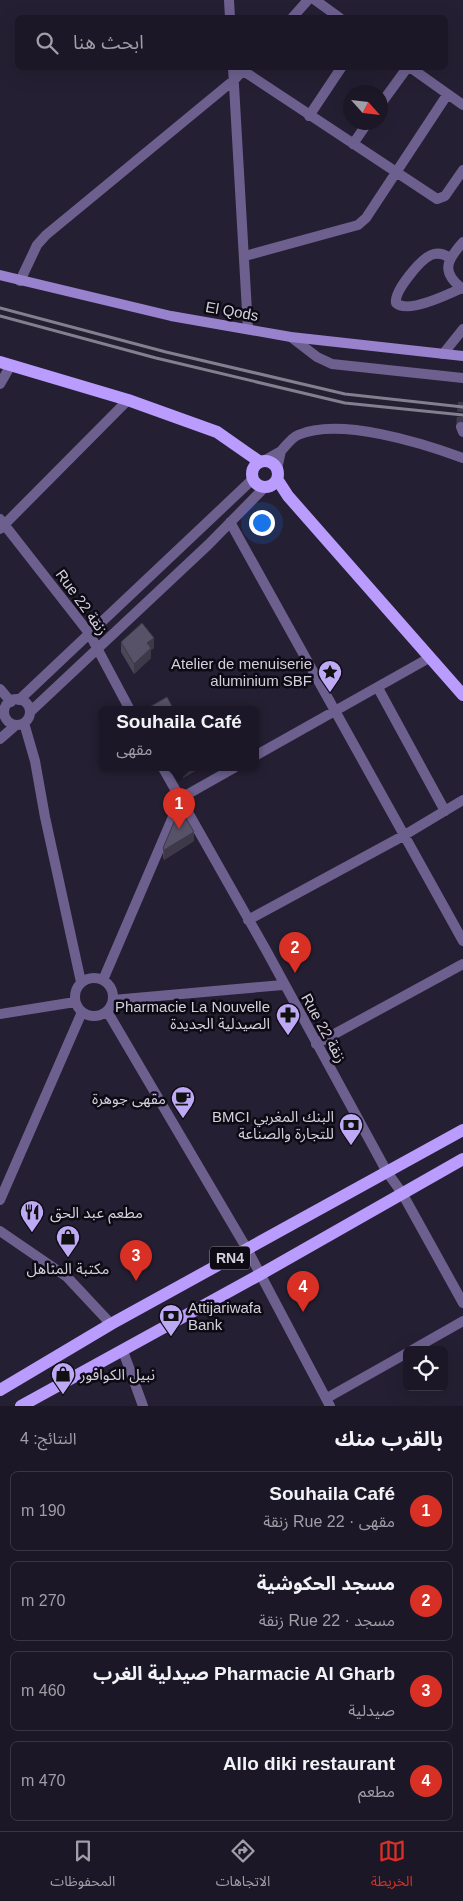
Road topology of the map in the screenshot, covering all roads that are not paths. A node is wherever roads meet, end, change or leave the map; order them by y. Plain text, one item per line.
1 (229, 0) edge
2 (308, 0) edge
3 (316, 0) edge
4 (230, 15) edge
5 (295, 15) edge
6 (336, 15) edge
7 (239, 70) edge
8 (243, 70) edge
9 (340, 70) edge
10 (406, 70) edge
11 (414, 70) edge
12 (234, 80) junction
13 (388, 93) edge
14 (447, 95) junction
15 (463, 106) edge
16 (309, 116) junction
17 (363, 130) edge
18 (353, 144) junction
19 (463, 170) edge
20 (395, 171) junction
21 (463, 242) edge
22 (245, 256) junction
23 (450, 258) junction
24 (0, 275) edge
25 (20, 281) junction
26 (463, 288) edge
27 (248, 329) junction
28 (463, 329) edge
29 (292, 338) junction
30 (443, 354) junction
31 (463, 356) edge
32 (6, 364) edge
33 (463, 378) edge
34 (0, 384) edge
35 (128, 400) junction
36 (281, 451) junction
37 (463, 458) edge
38 (258, 467) junction
39 (272, 480) junction
40 (230, 522) junction
41 (2, 524) edge
42 (89, 633) junction
43 (97, 649) junction
44 (429, 658) junction
45 (378, 688) junction
46 (0, 689) edge
47 (463, 695) edge
48 (15, 701) junction
49 (128, 706) edge
50 (336, 710) junction
51 (30, 712) junction
52 (2, 715) edge
53 (20, 724) junction
54 (0, 739) edge
55 (259, 754) edge
56 (164, 771) edge
57 (229, 771) edge
58 (181, 798) junction
59 (463, 800) edge
60 (445, 810) junction
61 (402, 836) junction
62 (248, 920) junction
63 (463, 941) edge
64 (463, 964) edge
65 (103, 980) junction
66 (81, 982) junction
67 (283, 984) junction
68 (113, 1000) junction
69 (75, 1002) junction
70 (107, 1011) junction
71 (82, 1012) junction
72 (0, 1014) edge
73 (316, 1044) junction
74 (463, 1130) edge
75 (463, 1159) edge
76 (387, 1172) junction
77 (402, 1193) junction
78 (0, 1200) edge
79 (0, 1231) edge
80 (247, 1249) junction
81 (261, 1274) junction
82 (463, 1303) edge
83 (463, 1321) edge
84 (111, 1324) junction
85 (419, 1346) edge
86 (123, 1351) junction
87 (403, 1355) edge
88 (0, 1390) edge
89 (328, 1402) edge
90 (21, 1406) edge
91 (143, 1406) edge

1 - 4 street
2 - 5 street
3 - 6 street
7 - 12 street
8 - 16 street
9 - 16 street
10 - 13 street
11 - 14 street
12 - 22 street
12 - 25 street
14 - 15 street
14 - 20 street
16 - 18 street
17 - 18 street
18 - 20 street
19 - 20 street
20 - 22 street
21 - 23 street
22 - 27 street
23 - 26 street
23 - 26 street
24 - 25 street, El Qods
25 - 27 street, El Qods
27 - 29 street, El Qods
28 - 30 street
29 - 30 street, El Qods
29 - 33 street
30 - 31 street, El Qods
32 - 34 street
32 - 35 main road
35 - 38 main road
35 - 41 street
36 - 37 street
36 - 38 street
36 - 39 street
38 - 39 main road
38 - 39 main road
38 - 42 street
39 - 40 street
39 - 44 main road
40 - 43 street
40 - 50 street
41 - 42 street, Rue 22 زنقة
42 - 43 street, Rue 22 زنقة
42 - 48 street
43 - 49 street, Rue 22 زنقة
43 - 51 street
44 - 45 street
44 - 47 main road
45 - 50 street
45 - 60 street
46 - 48 street
48 - 51 street
48 - 52 street
50 - 55 street
50 - 61 street
51 - 53 street
52 - 53 street
53 - 54 street
53 - 66 street
56 - 58 street, Rue 22 زنقة
57 - 58 street
58 - 62 street, Rue 22 زنقة
58 - 65 street
59 - 60 street
60 - 61 street
61 - 62 street
61 - 63 street
62 - 67 street, Rue 22 زنقة
64 - 73 street
65 - 66 street
65 - 68 street
66 - 69 street
67 - 68 street
67 - 73 street, Rue 22 زنقة
68 - 70 street
69 - 71 street
69 - 72 street
70 - 71 street
70 - 80 street
71 - 78 street
73 - 76 street, Rue 22 زنقة
74 - 76 main road, RN4
75 - 77 main road, RN4
76 - 77 street, Rue 22 زنقة
76 - 80 main road, RN4
77 - 81 main road, RN4
77 - 82 street, Rue 22 زنقة
79 - 84 street
80 - 81 street
80 - 84 main road, RN4
81 - 86 main road, RN4
81 - 89 street
83 - 85 street
84 - 88 main road, RN4
86 - 90 main road, RN4
86 - 91 street
87 - 89 street

